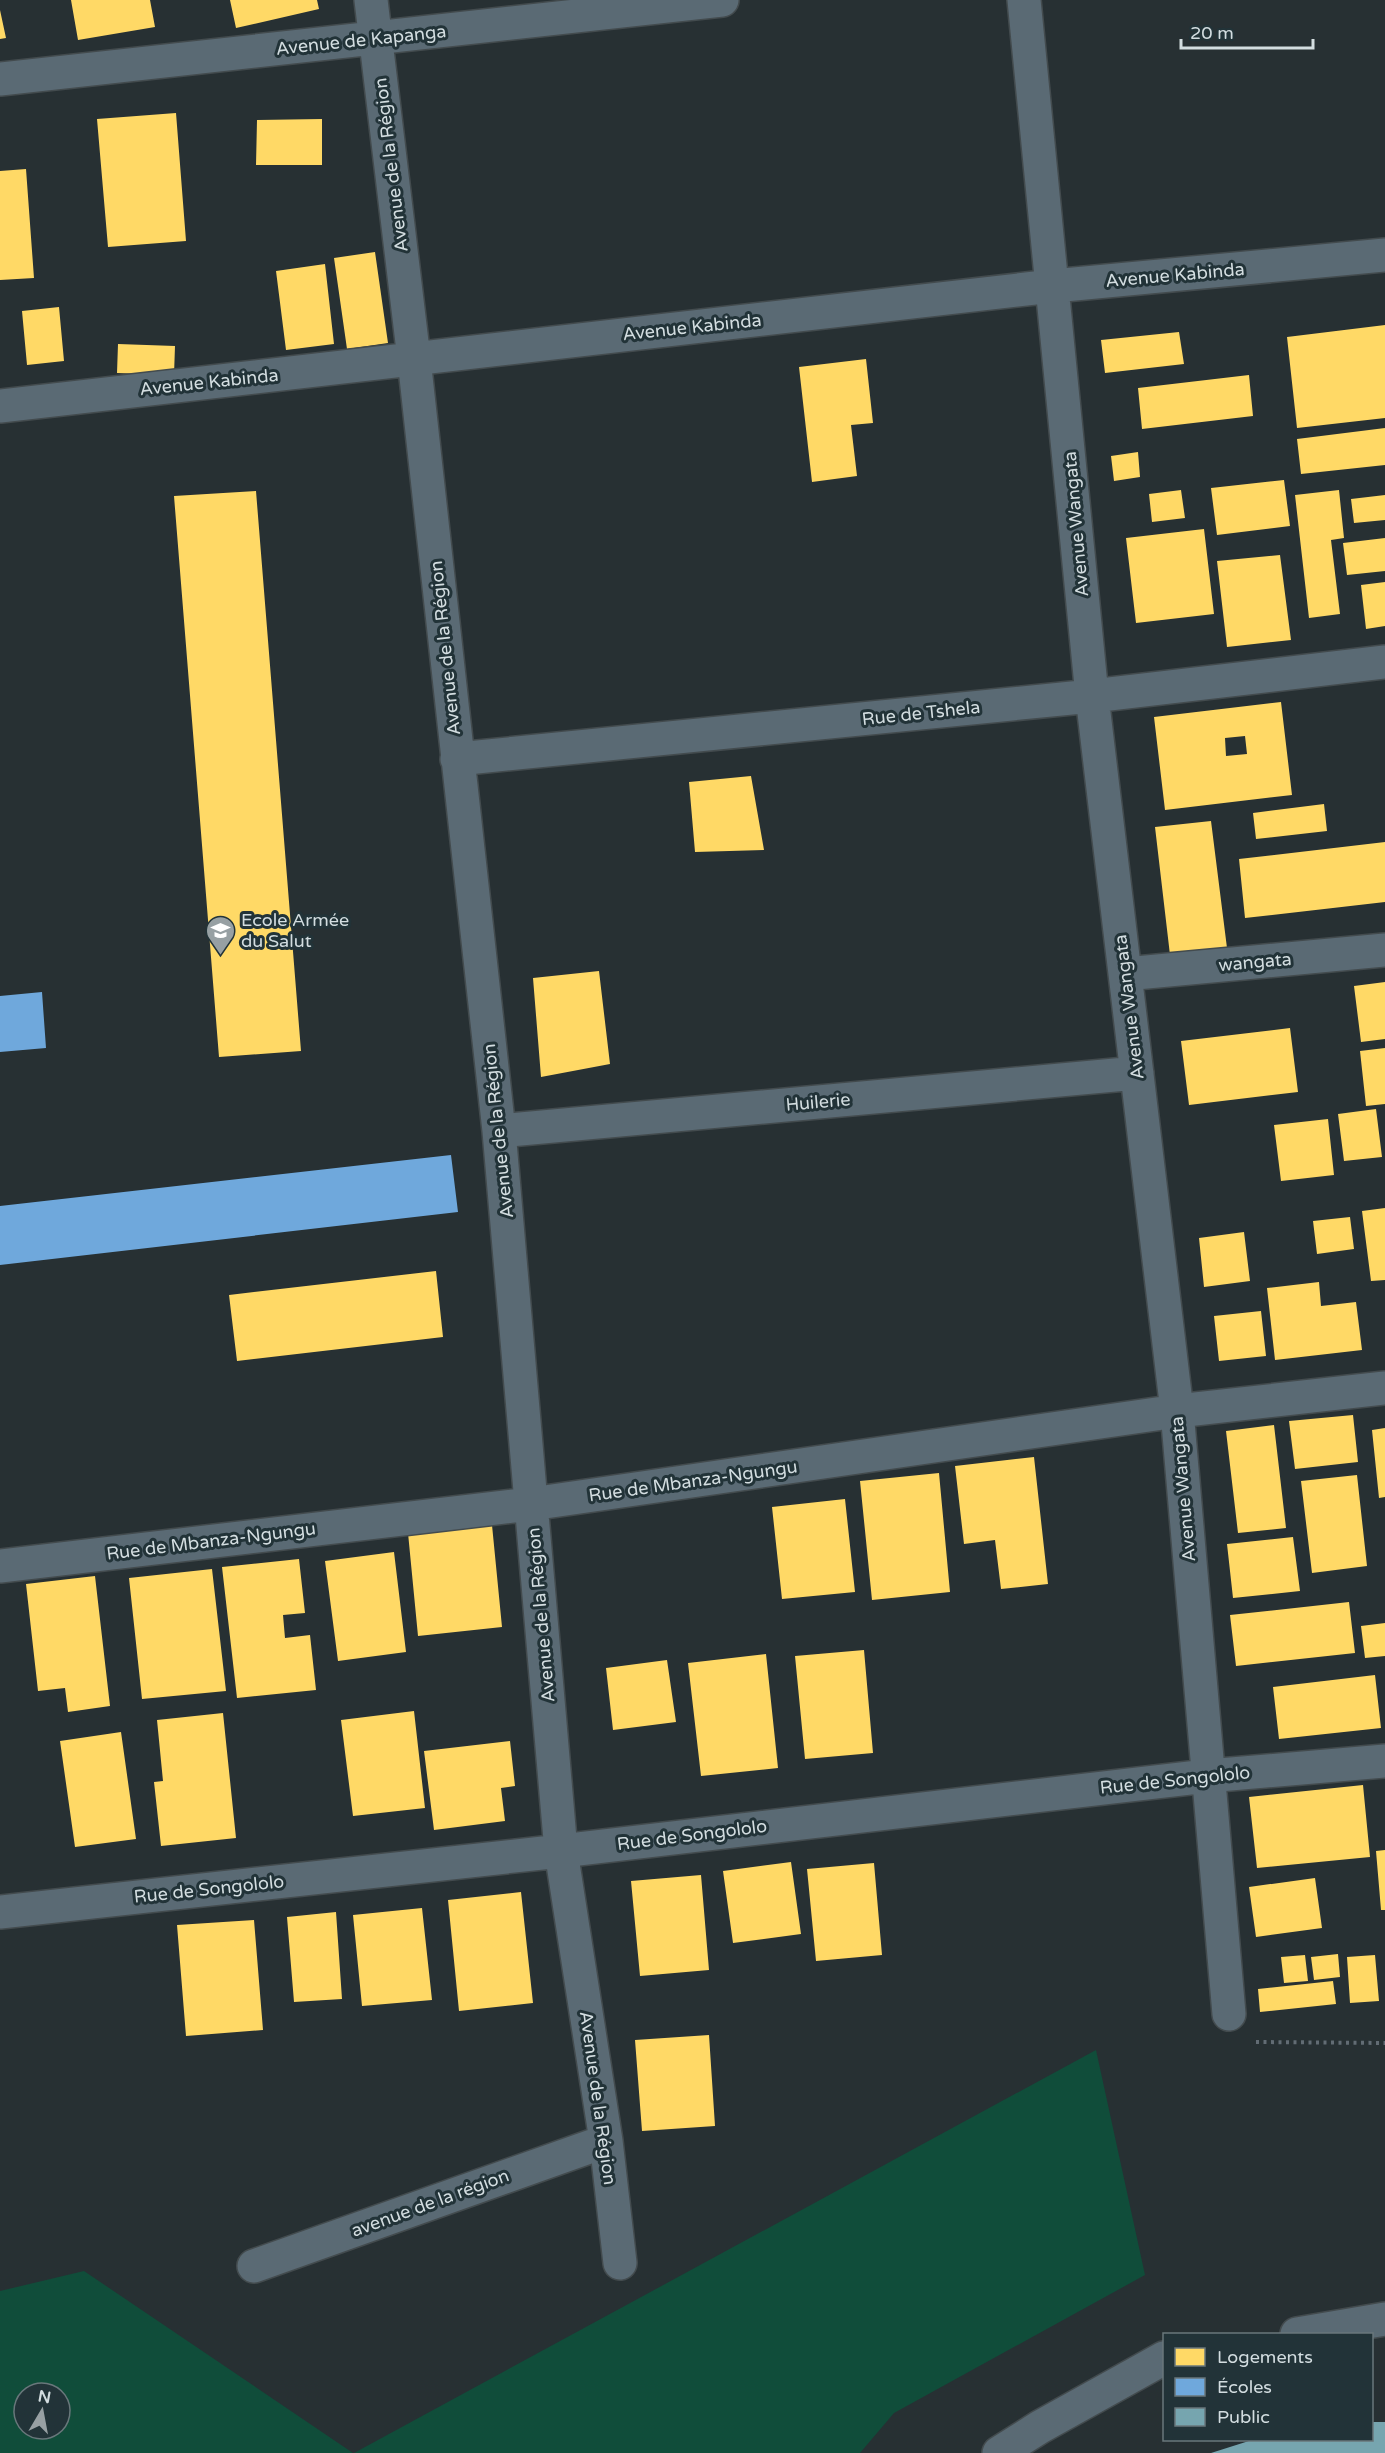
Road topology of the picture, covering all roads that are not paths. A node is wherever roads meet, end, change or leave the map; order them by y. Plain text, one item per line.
1 (371, 0) edge
2 (722, 0) edge
3 (1024, 0) edge
4 (376, 38) junction
5 (0, 79) edge
6 (1385, 255) edge
7 (1053, 286) junction
8 (414, 359) junction
9 (0, 405) edge
10 (1385, 662) edge
11 (1092, 696) junction
12 (457, 759) junction
13 (1385, 950) edge
14 (1125, 974) junction
15 (1137, 1073) junction
16 (499, 1131) junction
17 (1385, 1388) edge
18 (1177, 1411) junction
19 (531, 1504) junction
20 (0, 1566) edge
21 (1385, 1761) edge
22 (1207, 1776) junction
23 (561, 1851) junction
24 (0, 1911) edge
25 (1229, 2014) road end
26 (606, 2141) junction
27 (620, 2263) dead end
28 (254, 2266) dead end
29 (1385, 2319) edge
30 (1303, 2333) edge
31 (1163, 2359) edge
32 (999, 2453) edge

1 - 4 street, Avenue de la Région
2 - 4 street, Avenue de Kapanga
3 - 7 street, Avenue Wangata
4 - 5 street, Avenue de Kapanga
4 - 8 street, Avenue de la Région
6 - 7 street, Avenue Kabinda
7 - 8 street, Avenue Kabinda
7 - 11 street, Avenue Wangata
8 - 9 street, Avenue Kabinda
8 - 12 street, Avenue de la Région
10 - 11 street, Rue de Tshela
11 - 12 street, Rue de Tshela
11 - 14 street, Avenue Wangata
12 - 16 street, Avenue de la Région
13 - 14 street, wangata
14 - 15 street, Avenue Wangata
15 - 16 street, Huilerie
15 - 18 street, Avenue Wangata
16 - 19 street, Avenue de la Région
17 - 18 street, Rue de Mbanza-Ngungu
18 - 19 street, Rue de Mbanza-Ngungu
18 - 22 street, Avenue Wangata
19 - 20 street, Rue de Mbanza-Ngungu
19 - 23 street, Avenue de la Région
21 - 22 street, Rue de Songololo
22 - 23 street, Rue de Songololo
22 - 25 street, Avenue Wangata
23 - 24 street, Rue de Songololo
23 - 26 street, Avenue de la Région
26 - 27 street, Avenue de la Région
26 - 28 street, avenue de la région
29 - 30 street
31 - 32 street

